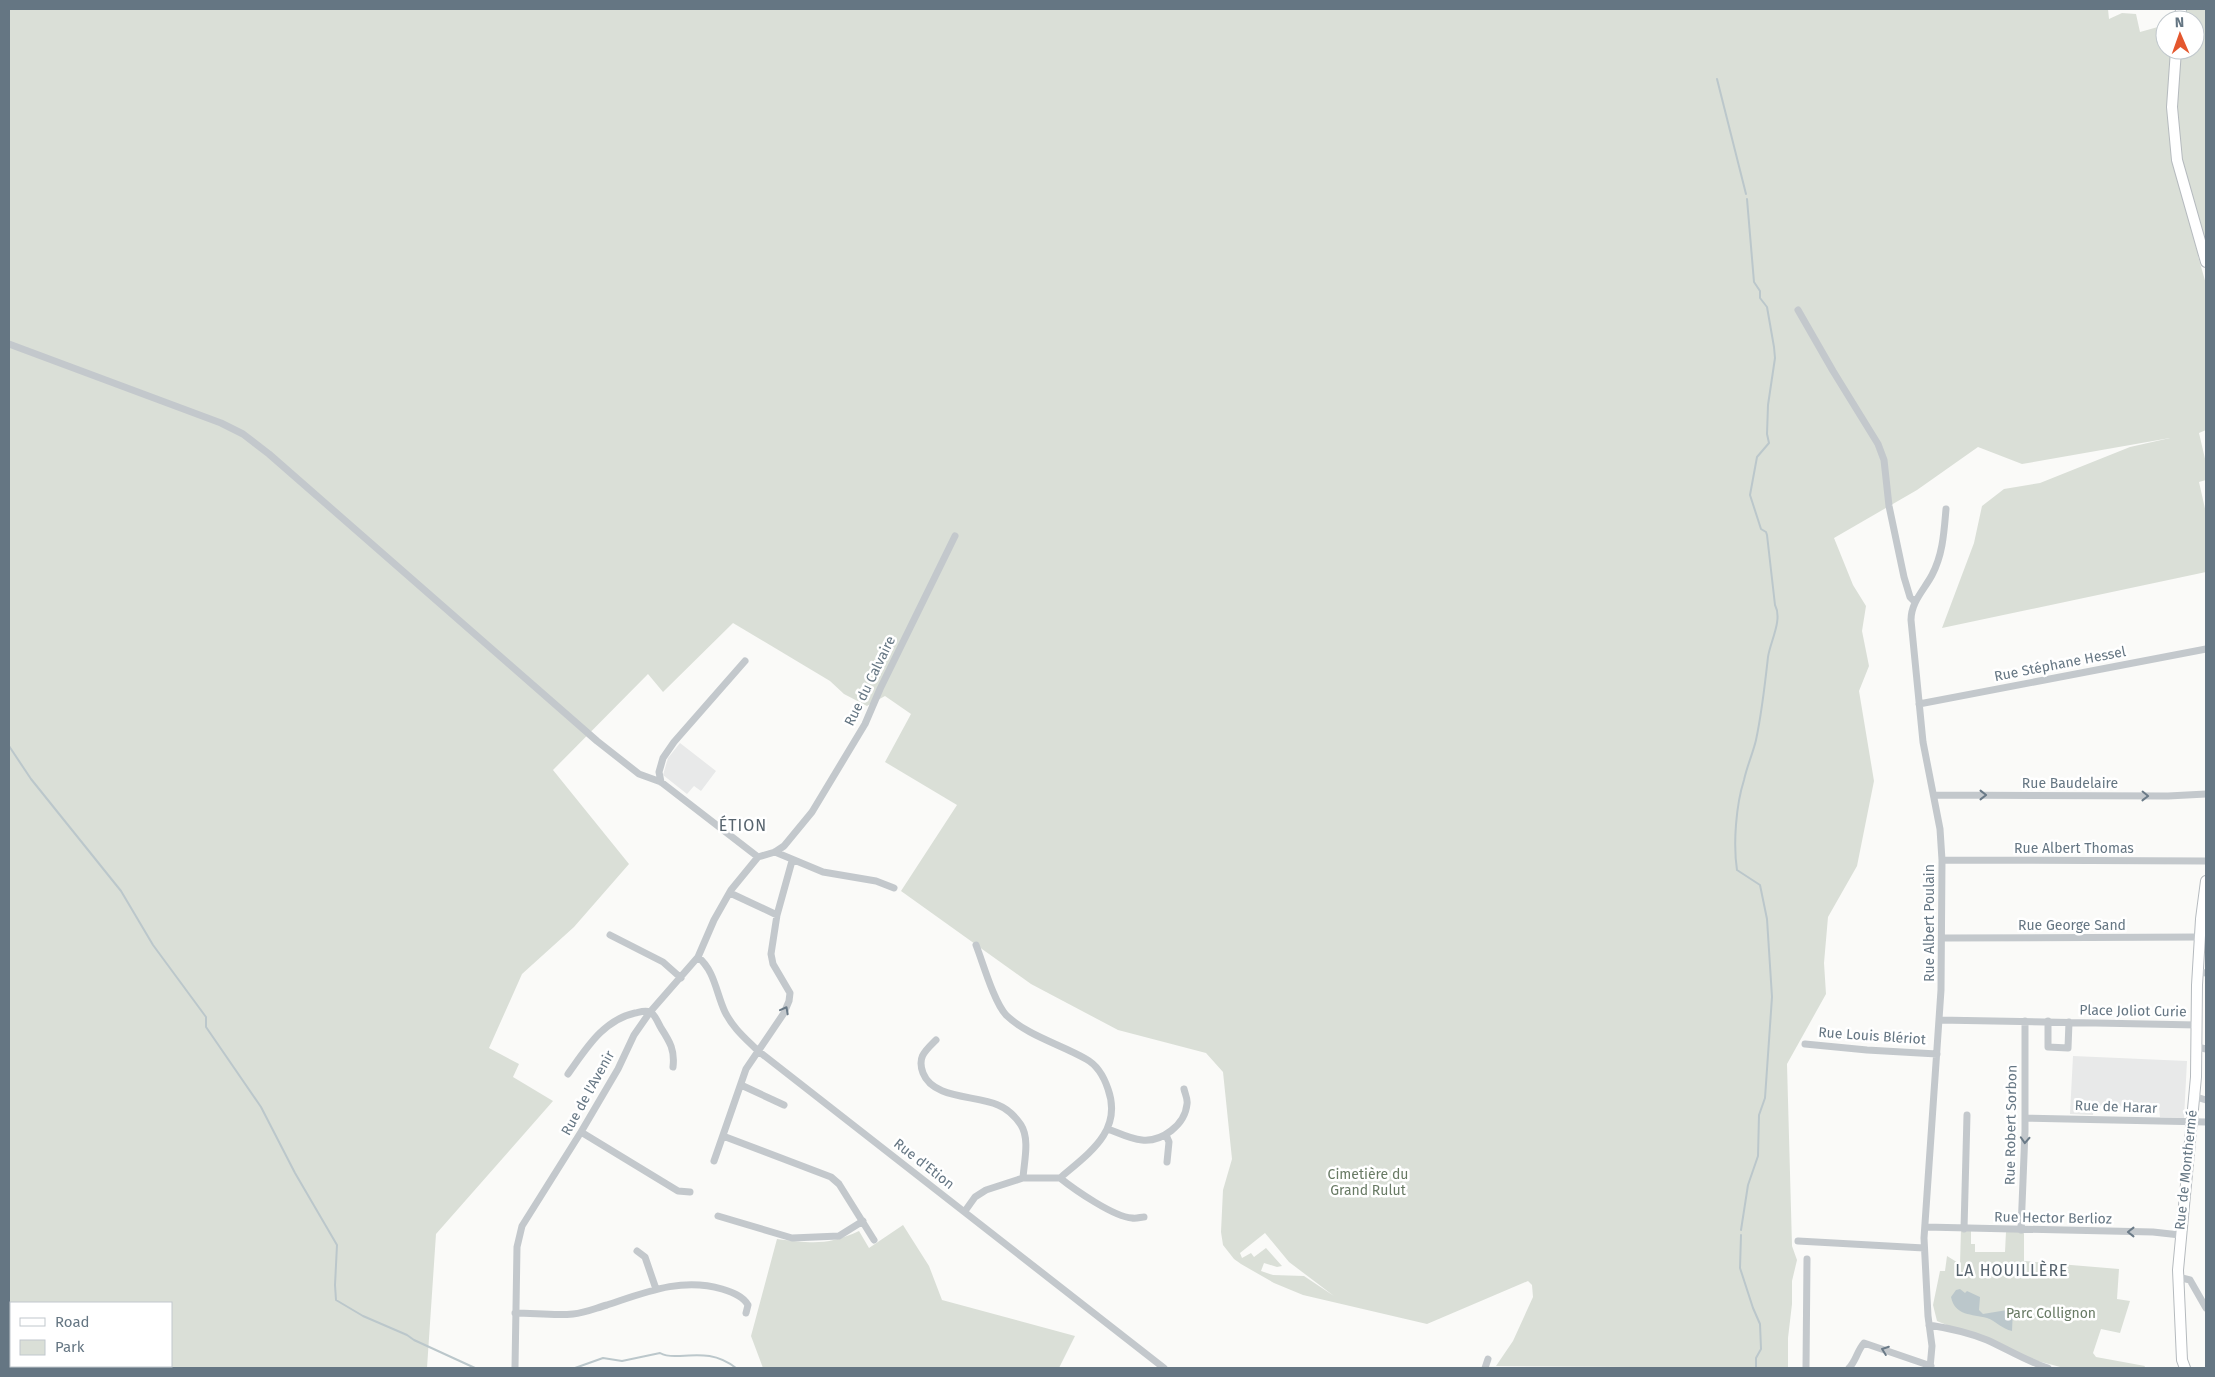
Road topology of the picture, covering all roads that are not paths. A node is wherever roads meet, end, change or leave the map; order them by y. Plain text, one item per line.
1 (2175, 60) edge
2 (2206, 262) edge
3 (1798, 310) dead end
4 (9, 344) edge
5 (1946, 510) dead end
6 (955, 536) dead end
7 (1915, 602) junction
8 (2206, 649) edge
9 (745, 661) dead end
10 (1919, 704) junction
11 (660, 782) junction
12 (2206, 794) edge
13 (1934, 795) junction
14 (775, 852) junction
15 (758, 857) junction
16 (1942, 860) junction
17 (792, 861) junction
18 (2206, 861) edge
19 (2206, 881) edge
20 (894, 888) dead end
21 (730, 893) junction
22 (776, 916) junction
23 (2204, 916) edge
24 (610, 935) dead end
25 (2200, 936) junction
26 (1943, 938) junction
27 (976, 945) dead end
28 (698, 958) junction
29 (2202, 972) edge
30 (681, 978) junction
31 (650, 1012) junction
32 (1939, 1020) junction
33 (2025, 1021) junction
34 (2048, 1021) junction
35 (2069, 1022) junction
36 (2197, 1025) junction
37 (936, 1040) dead end
38 (1805, 1044) dead end
39 (2201, 1048) edge
40 (757, 1050) junction
41 (1937, 1054) junction
42 (673, 1067) dead end
43 (568, 1074) dead end
44 (740, 1085) junction
45 (1184, 1089) dead end
46 (2193, 1096) junction
47 (2206, 1100) edge
48 (784, 1105) dead end
49 (1967, 1115) dead end
50 (2026, 1118) junction
51 (2191, 1122) junction
52 (2206, 1122) edge
53 (1108, 1129) junction
54 (581, 1132) junction
55 (1166, 1135) junction
56 (723, 1136) junction
57 (714, 1161) dead end
58 (1167, 1162) dead end
59 (1023, 1178) junction
60 (1060, 1178) junction
61 (690, 1192) dead end
62 (965, 1211) junction
63 (718, 1216) dead end
64 (1144, 1217) dead end
65 (863, 1221) junction
66 (1925, 1227) junction
67 (1964, 1229) junction
68 (2021, 1230) junction
69 (2180, 1235) junction
70 (874, 1240) dead end
71 (1798, 1241) dead end
72 (1924, 1248) junction
73 (636, 1251) dead end
74 (1807, 1259) dead end
75 (2178, 1277) junction
76 (656, 1289) junction
77 (2197, 1292) junction
78 (2206, 1299) edge
79 (2206, 1308) edge
80 (516, 1313) junction
81 (746, 1313) dead end
82 (1930, 1326) junction
83 (1488, 1359) dead end
84 (1930, 1367) edge
85 (515, 1368) edge
86 (1164, 1368) edge
87 (1485, 1368) edge
88 (1806, 1368) edge
89 (1849, 1368) edge
90 (2048, 1368) edge
91 (2185, 1368) edge

1 - 2 main road
3 - 7 street
4 - 11 street
5 - 7 street
6 - 14 street, Rue du Calvaire
7 - 10 street, Rue Albert Poulain
8 - 10 street, Rue Stéphane Hessel
9 - 11 street
10 - 13 street, Rue Albert Poulain
11 - 15 street
13 -> 12 street, Rue Baudelaire
13 - 16 street, Rue Albert Poulain
14 - 15 street
14 - 17 street
15 - 21 street, Rue de l'Avenir
16 - 18 street, Rue Albert Thomas
16 - 26 street, Rue Albert Poulain
17 - 20 street
17 - 22 street
19 - 23 main road, Rue de Monthermé
21 - 22 street
21 - 28 street, Rue de l'Avenir
40 -> 22 street
23 - 25 main road, Rue de Monthermé
24 - 30 street
25 - 26 street, Rue George Sand
25 - 29 main road, Rue de Monthermé
26 - 32 street, Rue Albert Poulain
27 - 53 street
28 - 30 street, Rue de l'Avenir
28 - 40 street, Rue d'Etion
29 - 36 main road, Rue de Monthermé
30 - 31 street, Rue de l'Avenir
31 - 42 street
31 - 43 street
31 - 54 street, Rue de l'Avenir
32 - 33 street, Place Joliot Curie
32 - 41 street, Rue Albert Poulain
33 - 34 street, Place Joliot Curie
33 - 50 street, Rue Robert Sorbon
34 - 35 street, Place Joliot Curie
34 - 35 street, Place Joliot Curie
35 - 36 street, Place Joliot Curie
36 - 39 main road, Rue de Monthermé
37 - 59 street
38 - 41 street, Rue Louis Blériot
39 - 46 main road, Rue de Monthermé
40 - 44 street
40 - 62 street, Rue d'Etion
41 - 66 street, Rue Albert Poulain
44 - 48 street
44 - 56 street
45 - 55 street
46 - 47 street
46 - 51 main road, Rue de Monthermé
49 - 67 street
50 - 51 street, Rue de Harar
50 -> 68 street, Rue Robert Sorbon
51 - 52 street, Rue de Harar
51 - 69 main road, Rue de Monthermé
53 - 55 street
53 - 60 street
54 - 61 street
54 - 80 street, Rue de l'Avenir
55 - 58 street
56 - 57 street
56 - 65 street
59 - 60 street
59 - 62 street
60 - 64 street
62 - 86 street, Rue d'Etion
63 - 65 street
65 - 70 street
66 - 67 street, Rue Hector Berlioz
66 - 72 street, Rue Albert Poulain
67 - 68 street, Rue Hector Berlioz
69 -> 68 street, Rue Hector Berlioz
69 - 75 main road, Rue de Monthermé
71 - 72 street
72 - 82 street, Rue Albert Poulain
73 - 76 street
74 - 88 street
75 - 77 street
75 - 91 main road, Rue de Monthermé
76 - 80 street
76 - 81 street
77 - 78 street
77 - 79 street
80 - 85 street, Rue de l'Avenir
82 - 84 street, Rue Albert Poulain
82 - 90 street
83 - 87 street
84 -> 89 street

